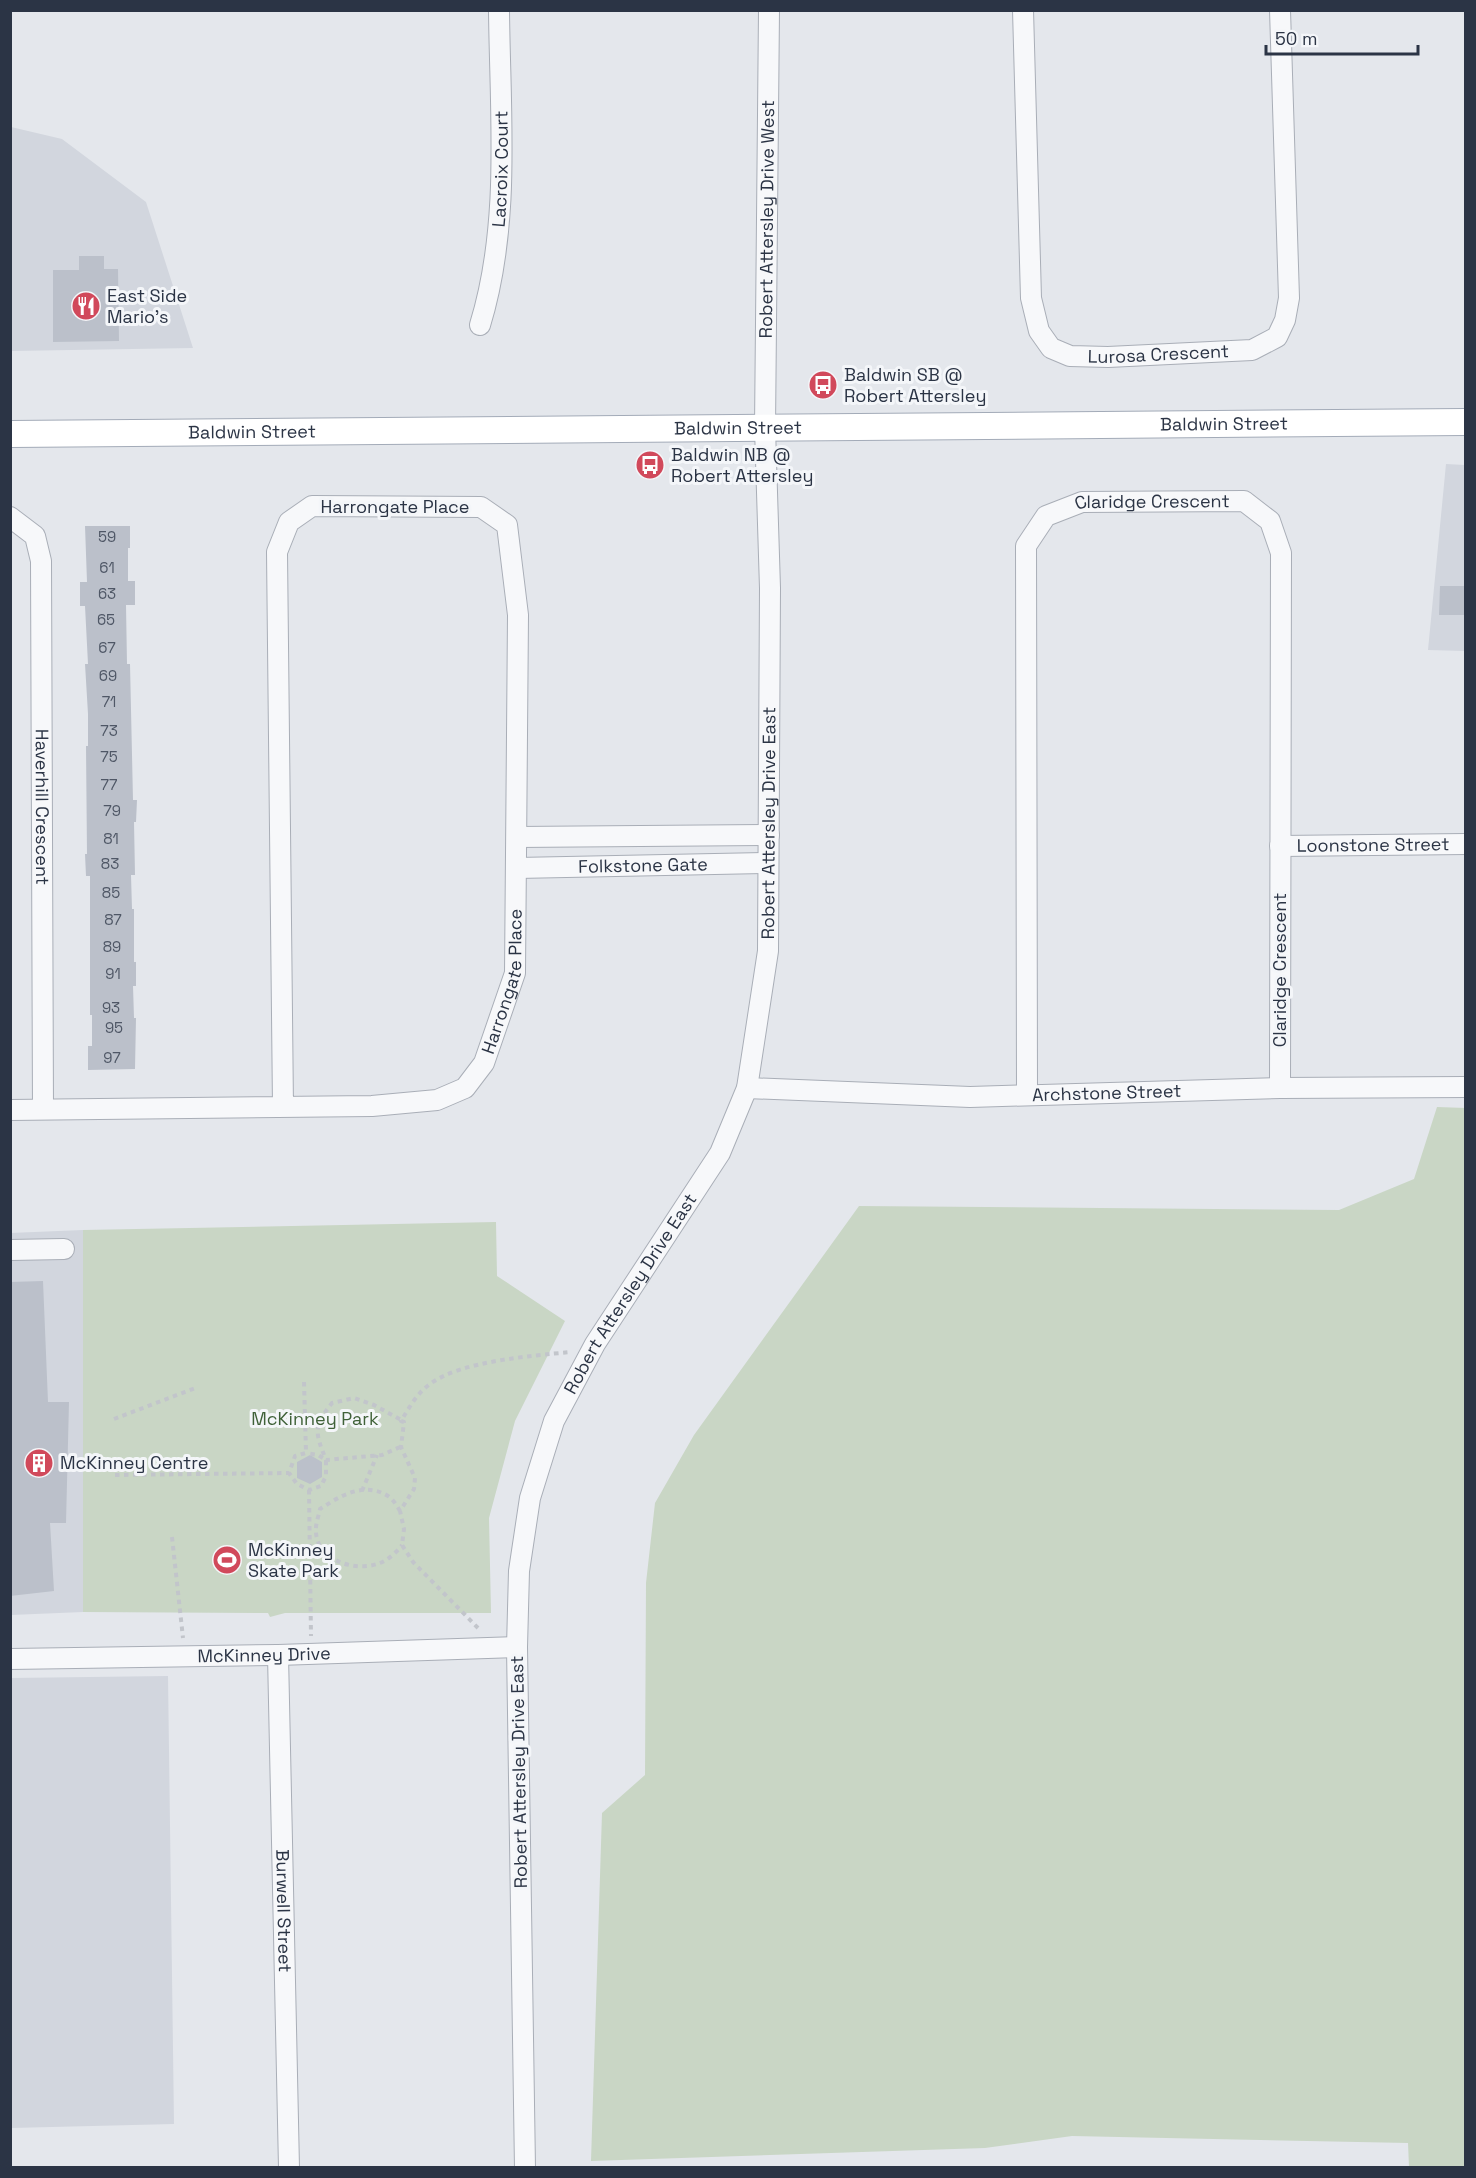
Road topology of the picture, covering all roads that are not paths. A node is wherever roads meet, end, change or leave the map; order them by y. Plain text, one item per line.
1 (499, 10) edge
2 (769, 10) edge
3 (1023, 10) edge
4 (1281, 10) edge
5 (480, 325) dead end
6 (1466, 422) edge
7 (765, 428) junction
8 (10, 434) edge
9 (10, 517) edge
10 (769, 836) junction
11 (517, 837) junction
12 (1466, 844) edge
13 (1280, 846) junction
14 (768, 863) junction
15 (517, 868) junction
16 (1466, 1087) edge
17 (747, 1088) junction
18 (1280, 1088) junction
19 (1028, 1095) junction
20 (284, 1107) junction
21 (43, 1109) junction
22 (10, 1110) edge
23 (10, 1250) edge
24 (64, 1250) dead end
25 (517, 1647) junction
26 (278, 1655) junction
27 (10, 1659) edge
28 (289, 2168) edge
29 (525, 2168) edge

1 - 5 street, Lacroix Court
2 - 7 street, Robert Attersley Drive West
3 - 4 street, Lurosa Crescent
6 - 7 main road, Baldwin Street
7 - 8 main road, Baldwin Street
7 - 10 street, Robert Attersley Drive East
9 - 21 street, Haverhill Crescent
10 - 11 street, Folkstone Gate
10 - 14 street, Robert Attersley Drive East
11 - 15 street, Harrongate Place
11 - 20 street, Harrongate Place
12 - 13 street, Loonstone Street
13 - 18 street, Claridge Crescent
13 - 19 street, Claridge Crescent
14 - 15 street, Folkstone Gate
14 - 17 street, Robert Attersley Drive East
15 - 20 street, Harrongate Place
16 - 18 street, Archstone Street
17 - 19 street, Archstone Street
17 - 25 street, Robert Attersley Drive East
18 - 19 street, Archstone Street
20 - 21 street, Harrongate Place
21 - 22 street, Harrongate Place
23 - 24 street
25 - 26 street, McKinney Drive
25 - 29 street, Robert Attersley Drive East
26 - 27 street, McKinney Drive
26 - 28 street, Burwell Street

